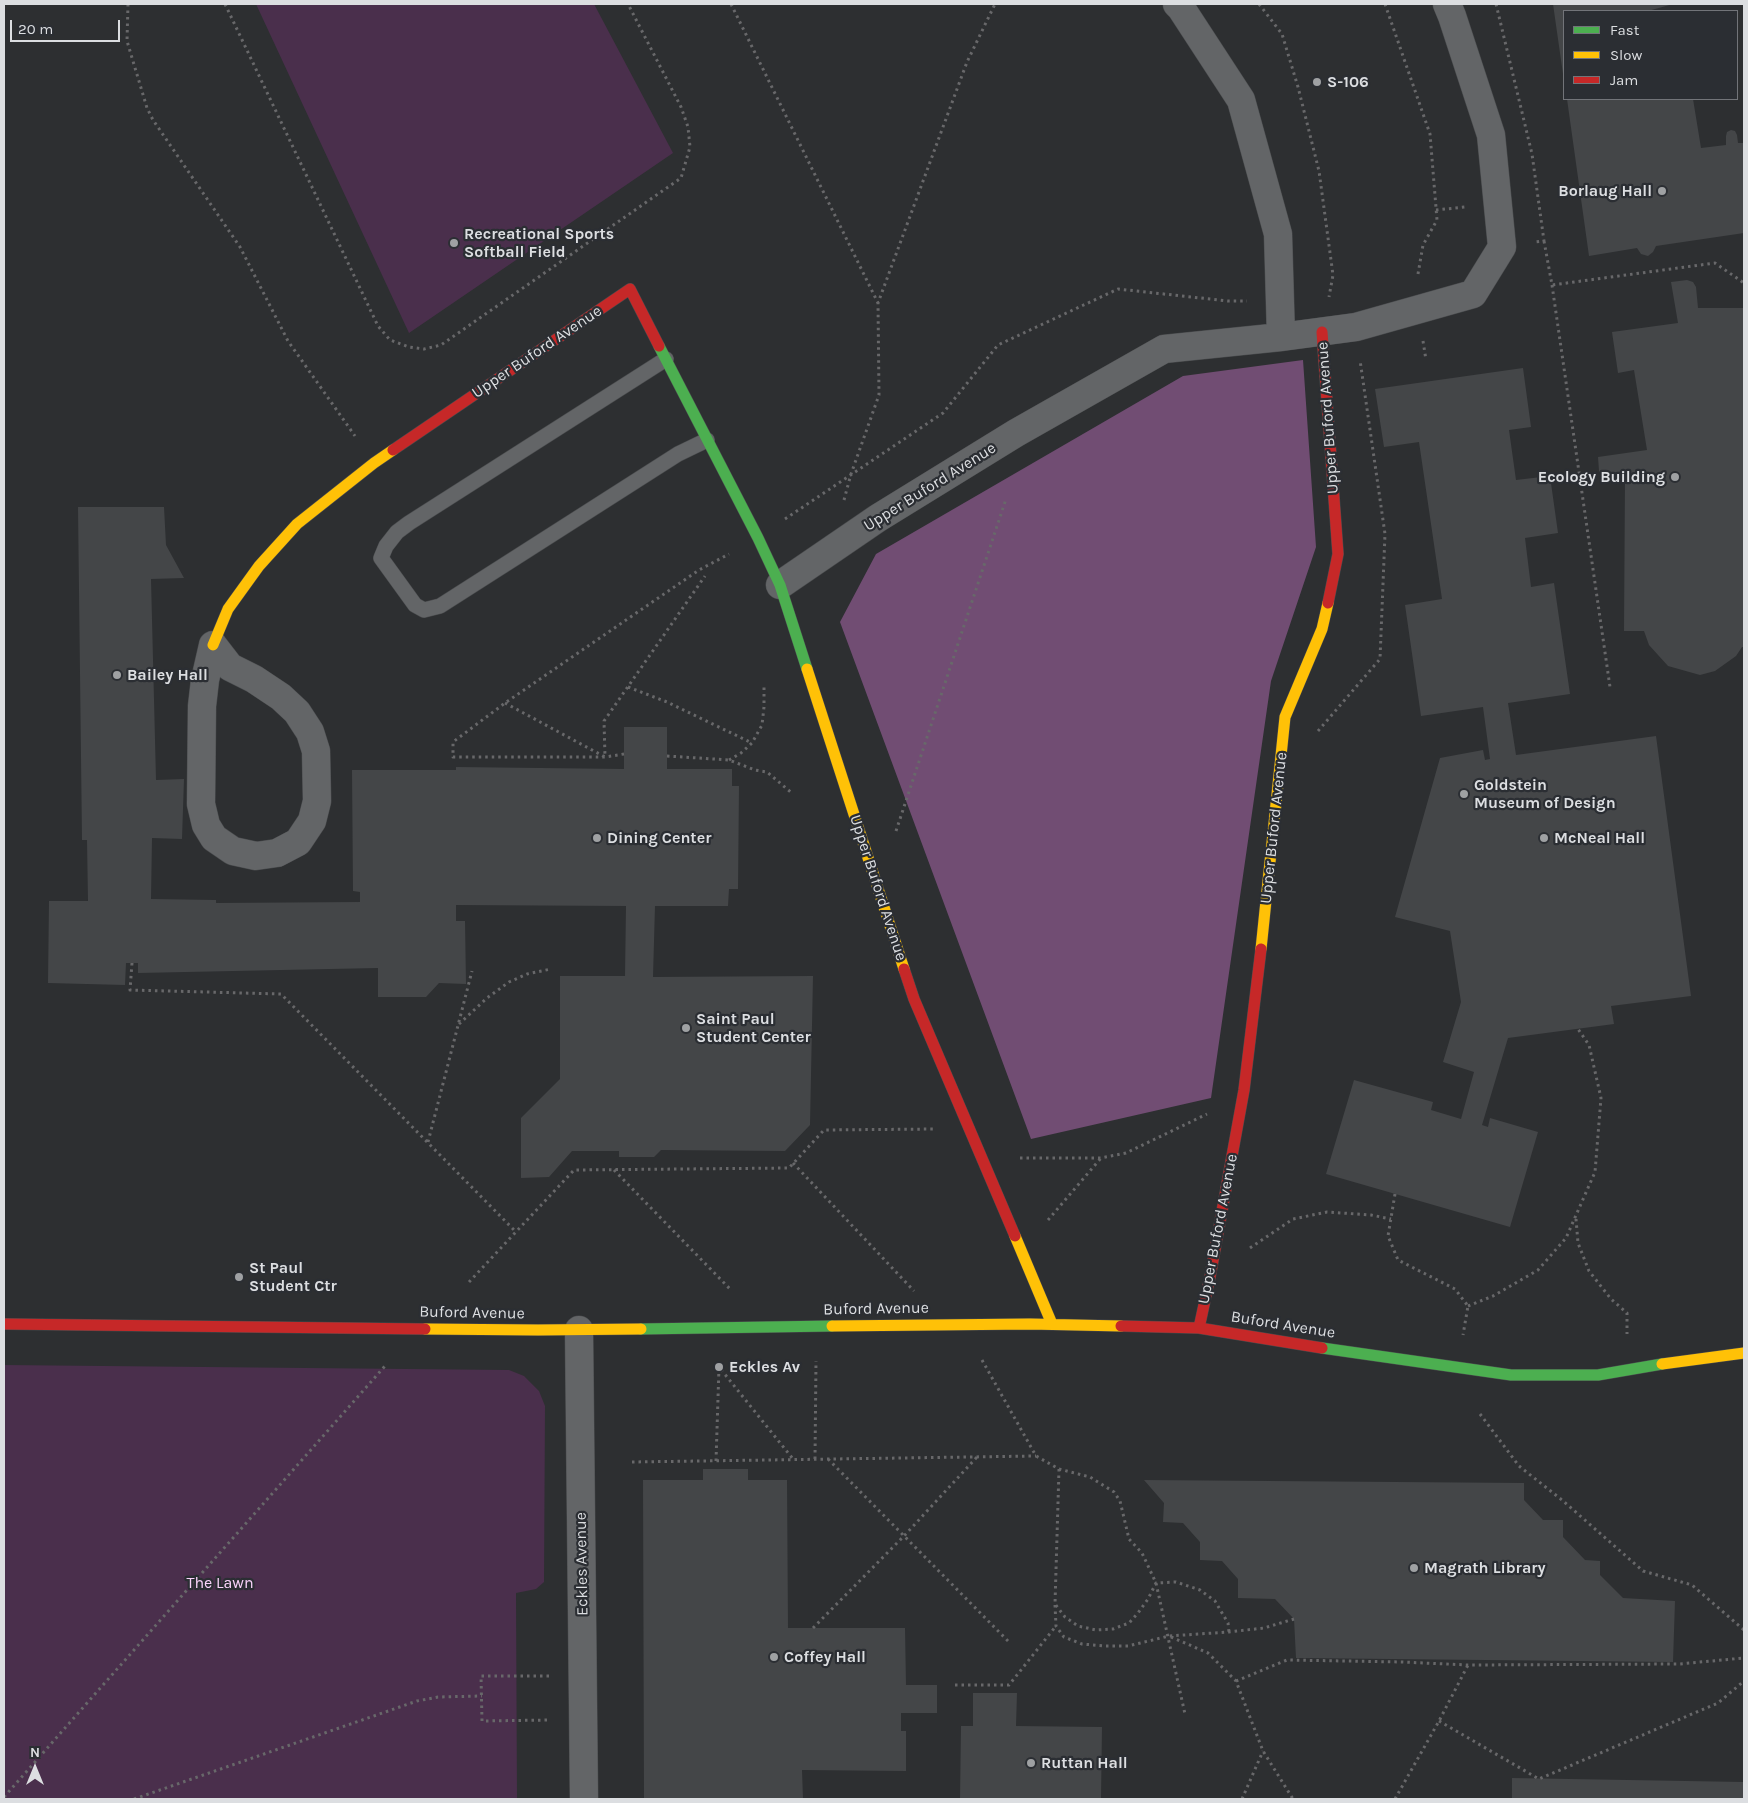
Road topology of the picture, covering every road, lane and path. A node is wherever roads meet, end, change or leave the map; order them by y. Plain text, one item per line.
1 (128, 4) edge
2 (225, 4) edge
3 (628, 4) edge
4 (731, 4) edge
5 (995, 4) edge
6 (1177, 4) edge
7 (1259, 4) edge
8 (1385, 4) edge
9 (1447, 4) edge
10 (1473, 206) dead end
11 (1436, 210) junction
12 (1544, 241) dead end
13 (1417, 279) dead end
14 (1744, 283) edge
15 (1552, 285) junction
16 (1252, 301) dead end
17 (878, 303) junction
18 (1322, 332) junction
19 (1281, 337) junction
20 (666, 359) junction
21 (1360, 359) dead end
22 (707, 440) junction
23 (374, 463) junction
24 (851, 474) junction
25 (1006, 499) dead end
26 (758, 538) junction
27 (836, 547) junction
28 (705, 576) dead end
29 (780, 584) junction
30 (213, 645) junction
31 (764, 685) dead end
32 (628, 687) junction
33 (1610, 687) dead end
34 (505, 703) junction
35 (1317, 740) dead end
36 (752, 743) junction
37 (624, 754) dead end
38 (667, 756) dead end
39 (605, 757) junction
40 (729, 760) junction
41 (793, 794) dead end
42 (894, 837) dead end
43 (132, 963) dead end
44 (551, 969) dead end
45 (472, 971) dead end
46 (459, 1024) junction
47 (1578, 1029) dead end
48 (1244, 1090) junction
49 (937, 1129) dead end
50 (428, 1143) junction
51 (1020, 1158) dead end
52 (1101, 1158) junction
53 (792, 1163) junction
54 (613, 1169) junction
55 (1395, 1194) dead end
56 (1390, 1219) junction
57 (1576, 1219) junction
58 (1048, 1220) dead end
59 (516, 1232) junction
60 (1248, 1250) dead end
61 (469, 1282) dead end
62 (731, 1290) dead end
63 (914, 1291) dead end
64 (1468, 1306) junction
65 (4, 1324) edge
66 (1052, 1324) junction
67 (1198, 1328) junction
68 (579, 1330) junction
69 (1627, 1334) dead end
70 (1463, 1336) dead end
71 (1744, 1353) edge
72 (982, 1360) dead end
73 (816, 1361) dead end
74 (385, 1366) dead end
75 (1480, 1414) dead end
76 (1036, 1456) junction
77 (977, 1457) junction
78 (793, 1459) junction
79 (815, 1459) junction
80 (828, 1459) junction
81 (716, 1461) junction
82 (632, 1462) dead end
83 (1059, 1469) junction
84 (904, 1536) junction
85 (1156, 1583) junction
86 (1055, 1604) junction
87 (1294, 1619) dead end
88 (1056, 1626) junction
89 (813, 1628) dead end
90 (1744, 1630) edge
91 (1229, 1632) junction
92 (1169, 1636) junction
93 (1010, 1643) dead end
94 (1744, 1658) edge
95 (1468, 1665) junction
96 (584, 1675) junction
97 (1236, 1681) junction
98 (1744, 1681) edge
99 (955, 1685) dead end
100 (482, 1696) junction
101 (1185, 1714) dead end
102 (583, 1720) junction
103 (1439, 1721) junction
104 (1263, 1751) junction
105 (4, 1797) edge
106 (134, 1799) edge
107 (584, 1799) edge
108 (1242, 1799) edge
109 (1293, 1799) edge
110 (1395, 1799) edge

1 - 23 path
2 - 3 path
4 - 17 path
5 - 17 path
6 - 19 street
7 - 18 path
8 - 11 path
9 - 18 street, Upper Buford Avenue
10 - 11 path
11 - 13 path
12 - 15 path
14 - 15 path
15 - 33 path
16 - 24 path
17 - 24 path
18 - 19 street, Upper Buford Avenue
18 - 48 street, Upper Buford Avenue
19 - 27 street, Upper Buford Avenue
20 - 22 street, Upper Buford Avenue
20 - 22 lane
20 - 23 street, Upper Buford Avenue
21 - 35 path
22 - 26 street, Upper Buford Avenue
23 - 30 street, Upper Buford Avenue
24 - 26 path
24 - 27 path
25 - 42 path
26 - 29 street, Upper Buford Avenue
26 - 34 path
27 - 29 street, Upper Buford Avenue
28 - 32 path
29 - 66 street, Upper Buford Avenue
30 - 30 street, Upper Buford Avenue
31 - 36 path
32 - 36 path
32 - 39 path
34 - 39 path
34 - 39 path
36 - 40 path
37 - 39 path
38 - 40 path
40 - 41 path
43 - 50 path
44 - 46 path
45 - 46 path
46 - 50 path
47 - 57 path
48 - 52 path
48 - 67 street, Upper Buford Avenue
49 - 53 path
50 - 59 path
51 - 52 path
52 - 58 path
53 - 54 path
53 - 63 path
54 - 59 path
54 - 62 path
55 - 56 path
56 - 60 path
56 - 64 path
57 - 64 path
57 - 69 path
59 - 61 path
64 - 70 path
65 - 68 street, Buford Avenue
66 - 67 street, Buford Avenue
66 - 68 street, Buford Avenue
67 - 71 street, Buford Avenue
68 - 96 street, Eckles Avenue
72 - 76 path
73 - 79 path
74 - 105 path
75 - 90 path
76 - 77 path
76 - 83 path
77 - 80 path
77 - 84 path
78 - 79 path
78 - 81 path
78 - 81 path
79 - 80 path
80 - 84 path
81 - 82 path
83 - 85 path
83 - 86 path
84 - 89 path
84 - 93 path
85 - 86 path
85 - 91 path
85 - 92 path
86 - 88 path
87 - 91 path
88 - 92 path
88 - 99 path
91 - 92 path
92 - 97 path
92 - 101 path
94 - 95 path
95 - 97 path
95 - 103 path
96 - 100 path
96 - 102 street, Eckles Avenue
97 - 104 path
98 - 103 path
100 - 102 path
100 - 106 path
102 - 107 street, Eckles Avenue
103 - 110 path
104 - 108 path
104 - 109 path

